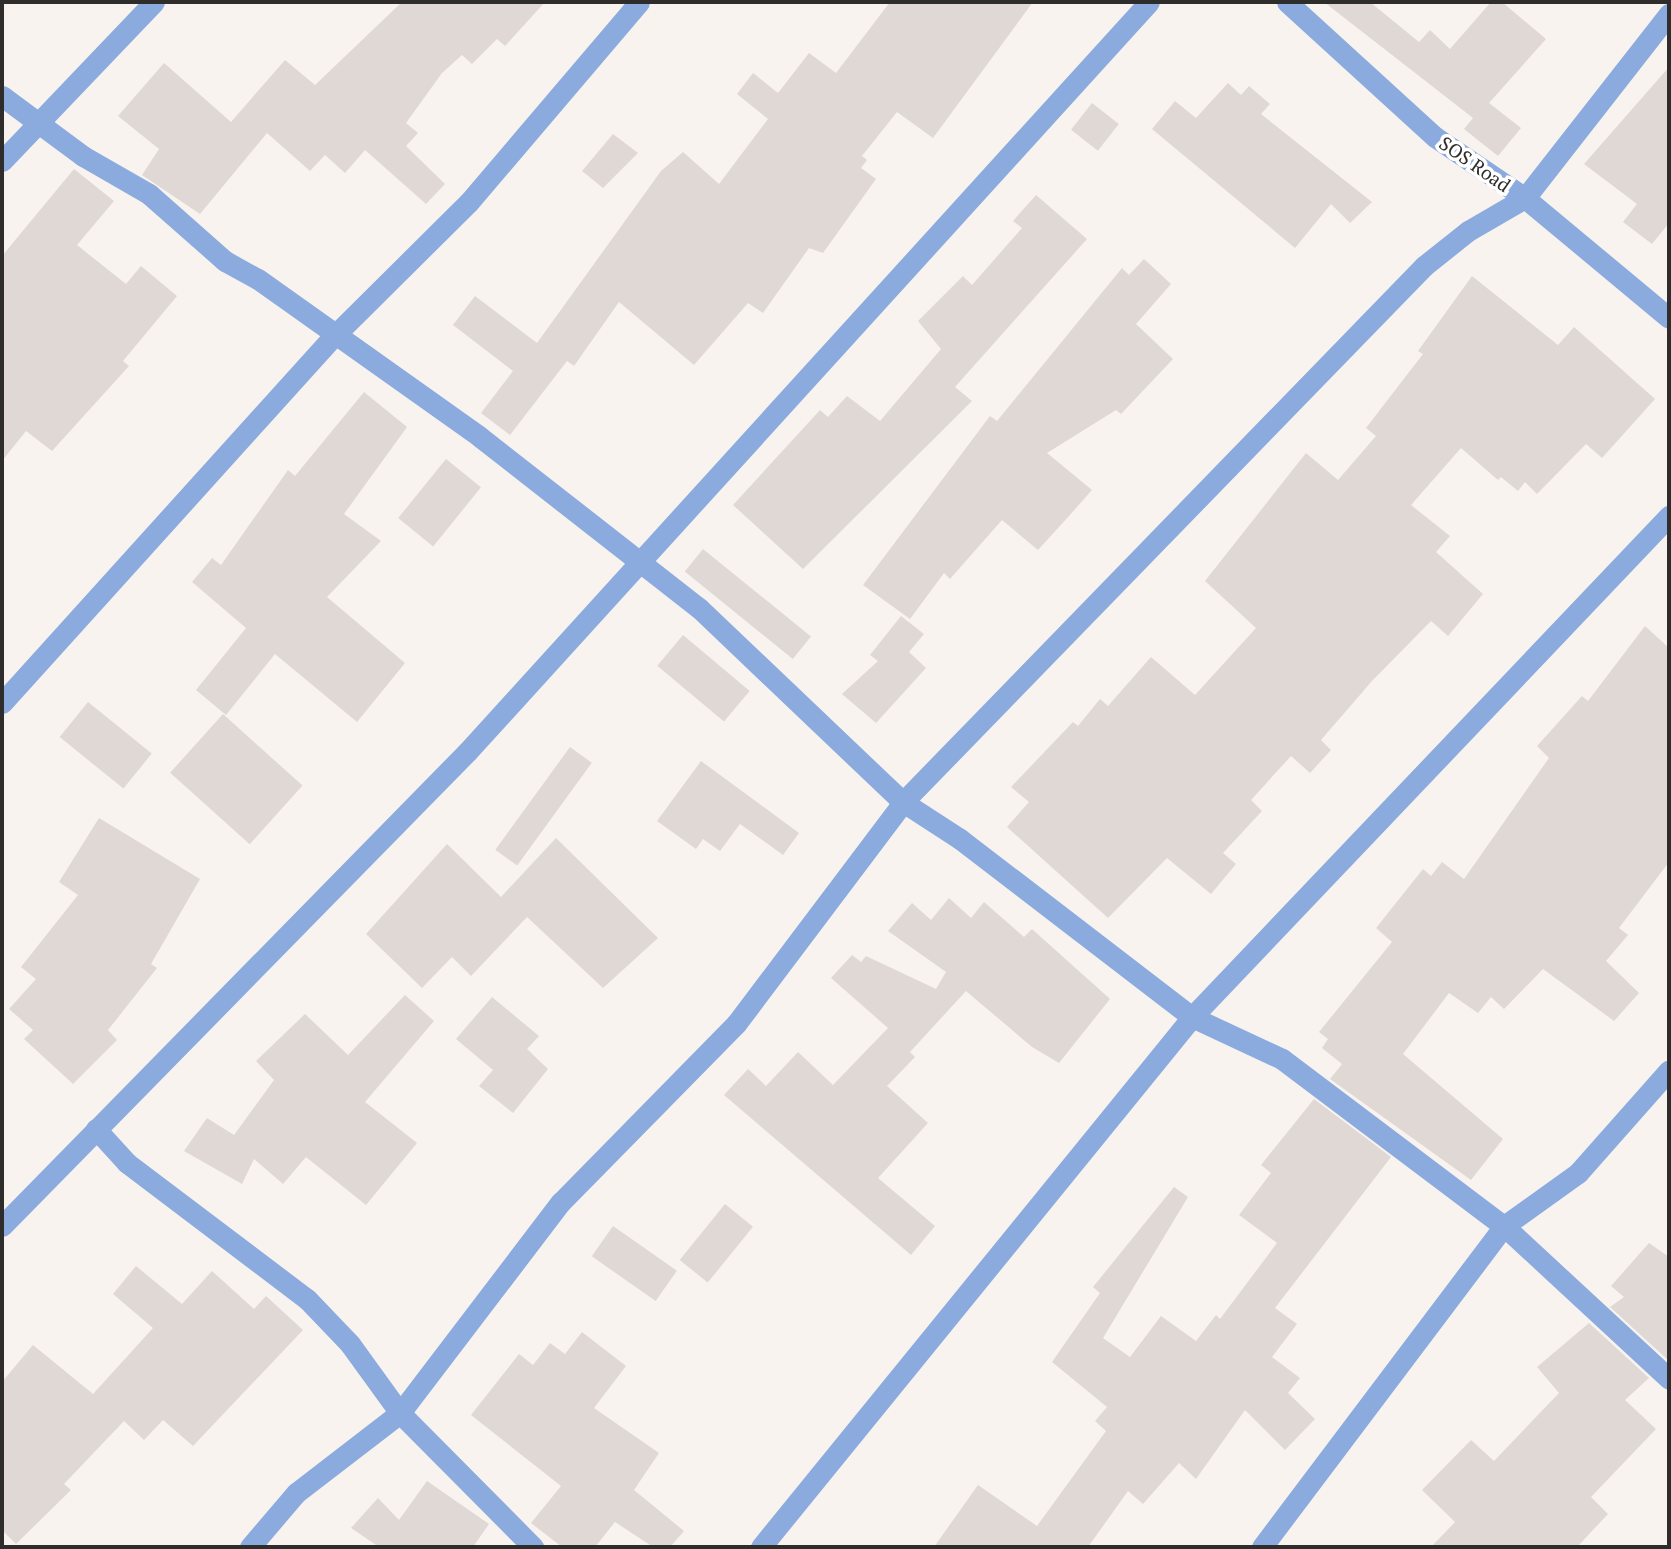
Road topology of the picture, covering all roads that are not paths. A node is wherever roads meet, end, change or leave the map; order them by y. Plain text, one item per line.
1 (153, 2) edge
2 (639, 2) edge
3 (1149, 2) edge
4 (1287, 2) edge
5 (1669, 14) edge
6 (2, 96) edge
7 (37, 123) junction
8 (2, 161) edge
9 (1525, 198) junction
10 (1669, 318) edge
11 (336, 334) junction
12 (1669, 516) edge
13 (640, 566) junction
14 (2, 704) edge
15 (903, 802) junction
16 (1192, 1017) junction
17 (1669, 1070) edge
18 (96, 1129) junction
19 (2, 1226) edge
20 (1504, 1226) junction
21 (1669, 1379) edge
22 (400, 1413) junction
23 (250, 1547) edge
24 (533, 1547) edge
25 (761, 1547) edge
26 (1262, 1547) edge

1 - 7 street
2 - 11 street
3 - 13 street
4 - 9 street, SOS Road
5 - 9 street
6 - 7 street
7 - 8 street
7 - 11 street
9 - 10 street, SOS Road
9 - 15 street
11 - 13 street
11 - 14 street
12 - 16 street
13 - 15 street
13 - 18 street
15 - 16 street
15 - 22 street
16 - 20 street
16 - 25 street
17 - 20 street
18 - 19 street
18 - 22 street
20 - 21 street
20 - 26 street
22 - 23 street
22 - 24 street

